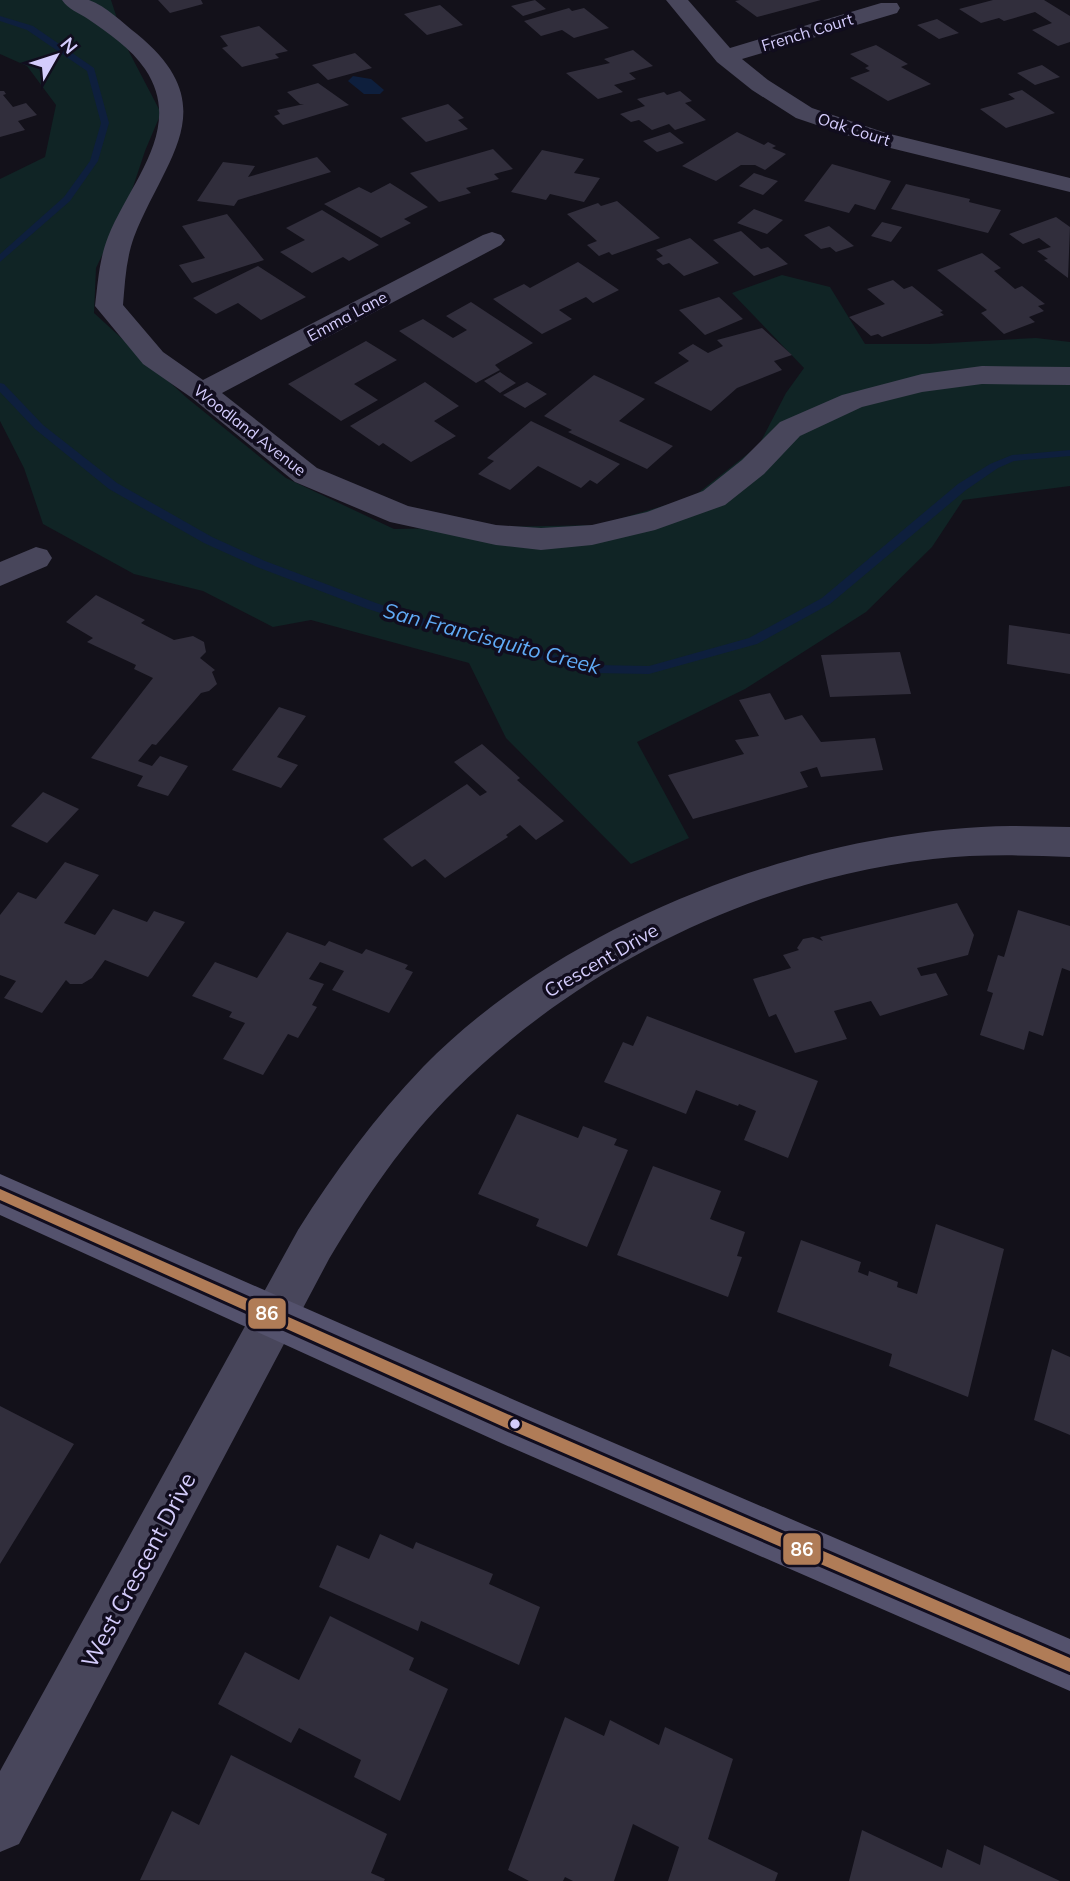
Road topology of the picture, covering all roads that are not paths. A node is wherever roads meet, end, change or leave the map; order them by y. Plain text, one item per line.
1 (74, 0) edge
2 (677, 0) edge
3 (889, 8) dead end
4 (725, 57) junction
5 (1070, 185) edge
6 (492, 240) dead end
7 (1070, 376) edge
8 (202, 392) junction
9 (36, 558) dead end
10 (0, 575) edge
11 (1070, 842) edge
12 (0, 1194) edge
13 (274, 1314) junction
14 (1070, 1665) edge
15 (0, 1825) edge

1 - 8 street, Woodland Avenue
2 - 4 street, Oak Court
3 - 4 street, French Court
4 - 5 street, Oak Court
6 - 8 street, Emma Lane
7 - 8 street, Woodland Avenue
9 - 10 street
11 - 13 street, Crescent Drive
12 - 13 main road
13 - 14 main road
13 - 15 street, West Crescent Drive

